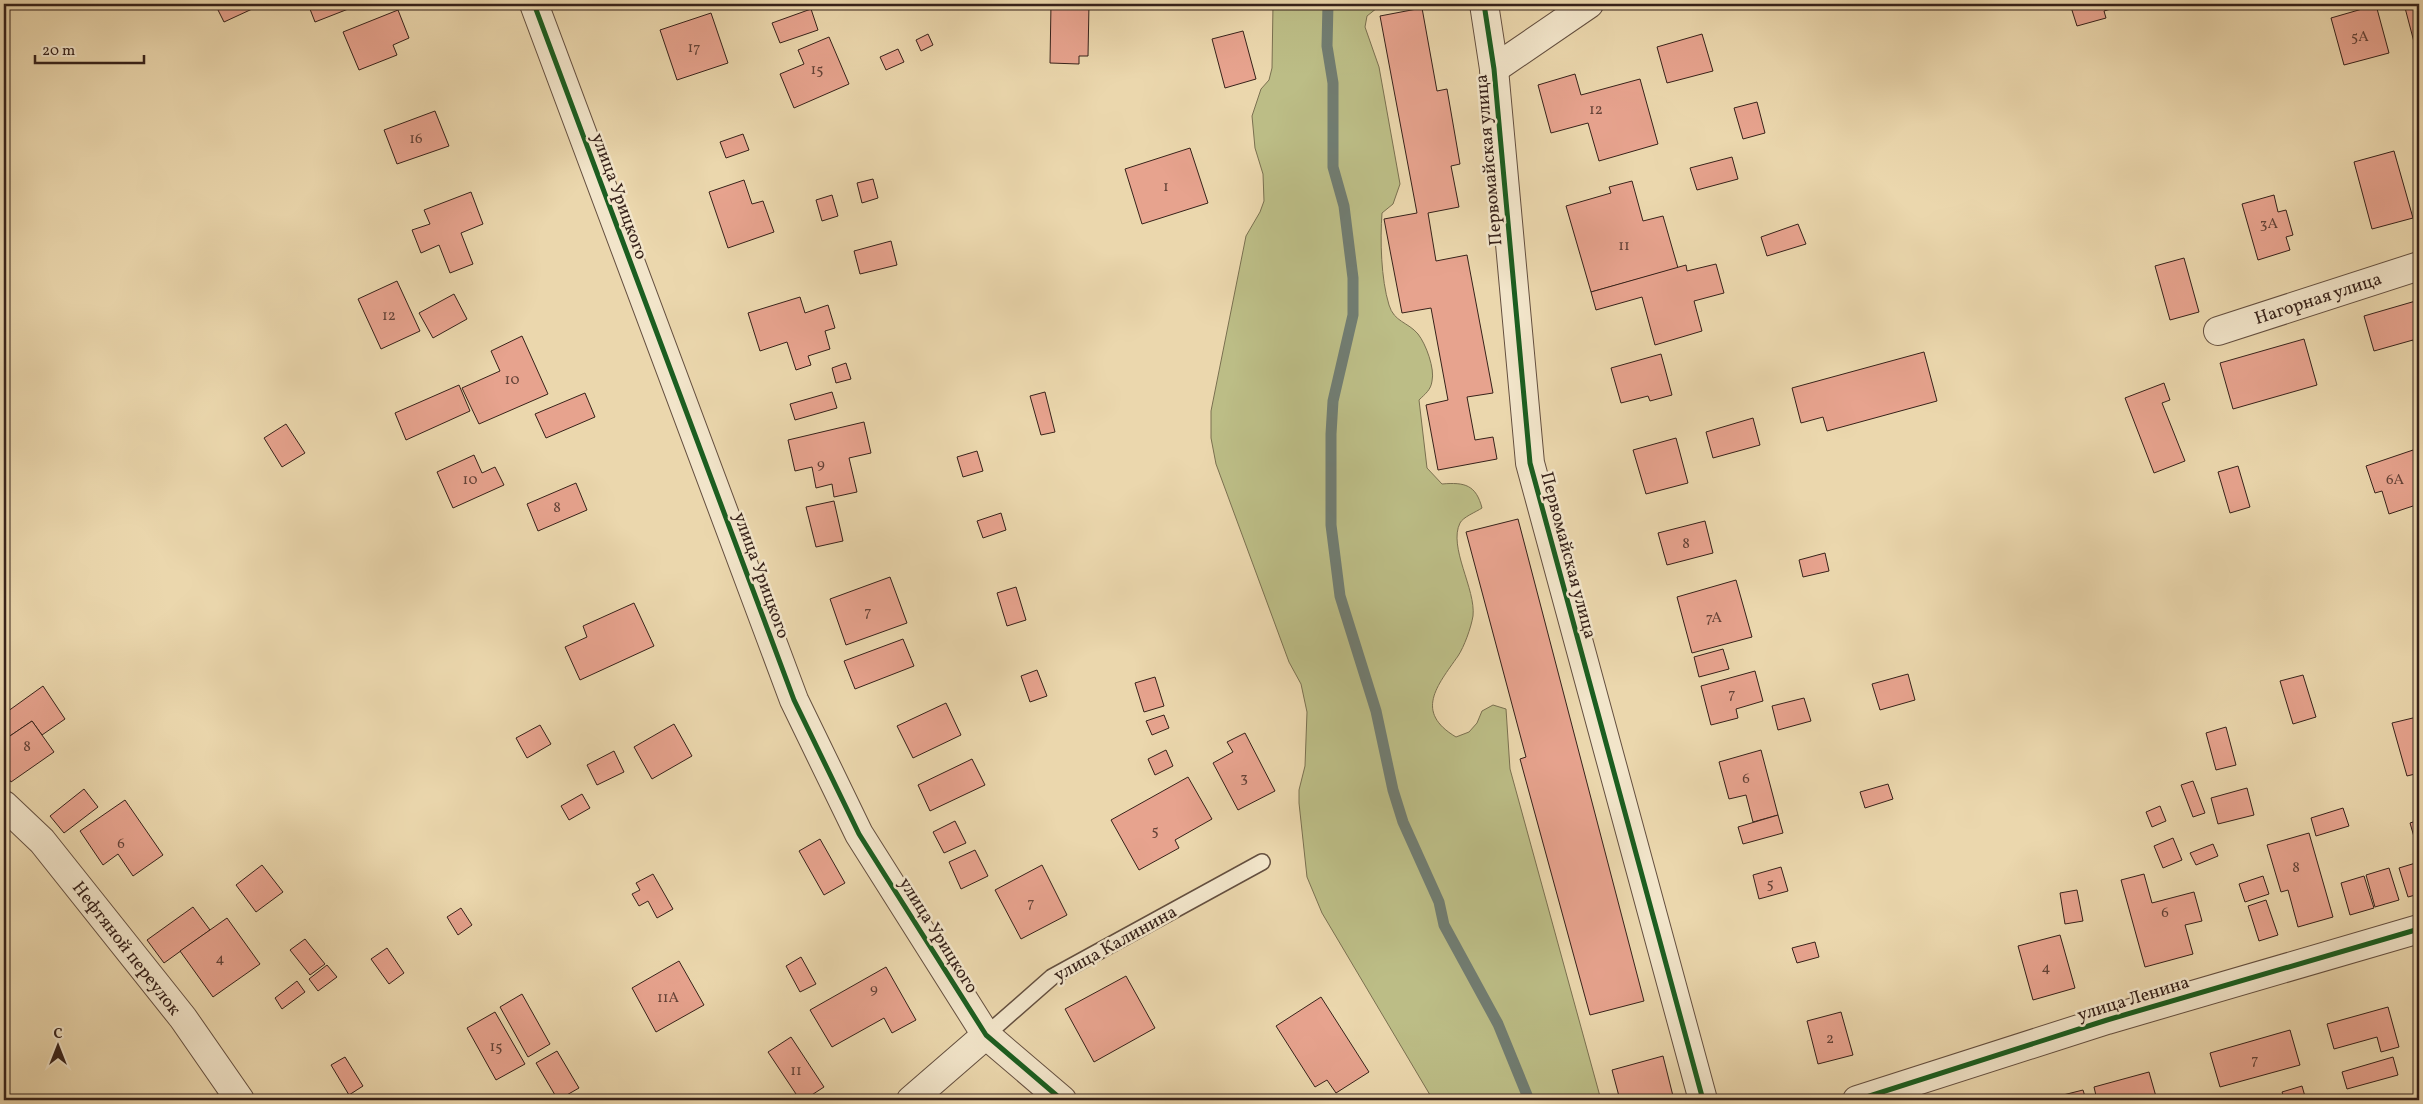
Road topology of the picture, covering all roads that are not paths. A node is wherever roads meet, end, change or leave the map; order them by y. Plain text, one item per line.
1 (534, 4) edge
2 (1484, 4) edge
3 (1588, 4) edge
4 (1494, 69) junction
5 (2419, 266) edge
6 (2218, 331) dead end
7 (4, 806) edge
8 (1262, 862) dead end
9 (2419, 929) edge
10 (986, 1035) junction
11 (240, 1100) edge
12 (911, 1100) edge
13 (1062, 1100) edge
14 (1703, 1100) edge
15 (1857, 1100) edge

1 - 10 street, улица Урицкого
2 - 4 street, Первомайская улица
3 - 4 street
4 - 14 street, Первомайская улица
5 - 6 street, Нагорная улица
7 - 11 street, Нефтяной переулок
8 - 10 lane, улица Калинина
9 - 15 street, улица Ленина
10 - 12 street, улица Калинина
10 - 13 street, улица Урицкого

